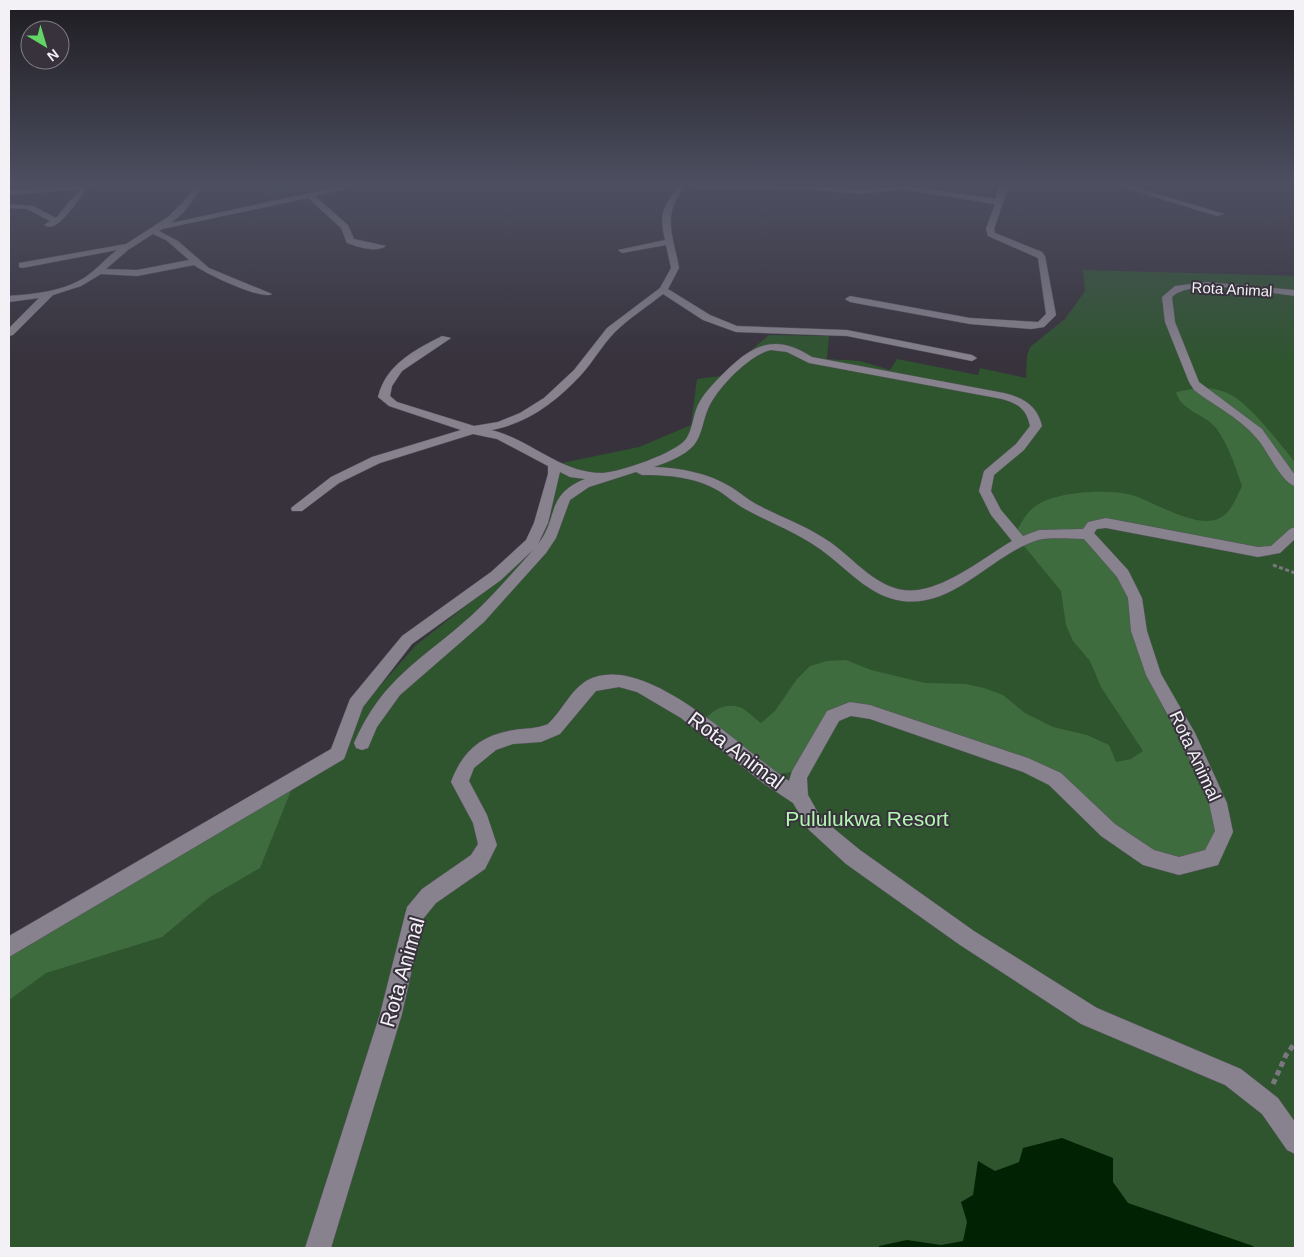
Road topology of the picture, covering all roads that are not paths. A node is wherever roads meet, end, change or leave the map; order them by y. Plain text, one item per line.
1 (134, 244) joint
2 (176, 244) edge
3 (357, 244) edge
4 (660, 244) edge
5 (670, 244) edge
6 (1014, 244) edge
7 (382, 246) dead end
8 (622, 250) dead end
9 (194, 262) junction
10 (22, 265) dead end
11 (99, 271) junction
12 (663, 290) junction
13 (50, 293) junction
14 (267, 294) dead end
15 (1295, 294) edge
16 (9, 299) edge
17 (850, 299) dead end
18 (9, 333) edge
19 (446, 338) dead end
20 (972, 358) dead end
21 (473, 430) junction
22 (691, 442) junction
23 (554, 464) junction
24 (695, 476) junction
25 (609, 477) junction
26 (1295, 482) edge
27 (297, 508) dead end
28 (1295, 532) edge
29 (1087, 534) junction
30 (1020, 542) junction
31 (362, 744) dead end
32 (799, 798) junction
33 (9, 946) edge
34 (1295, 1142) edge
35 (318, 1248) edge

1 - 10 street
1 - 11 street
2 - 9 street
3 - 7 street
4 - 8 street
5 - 12 street
6 - 17 street
9 - 11 street
9 - 14 street
11 - 13 street
12 - 20 street
12 - 21 street
13 - 16 street
13 - 18 street
15 - 26 street, Rota Animal
19 - 21 street
21 - 23 street
21 - 27 street
22 - 24 street
22 - 25 street
22 - 30 street
23 - 25 street
23 - 33 street
24 - 25 street
24 - 30 street
25 - 31 street
28 - 29 street
29 - 30 street
29 - 32 street, Rota Animal
32 - 34 street, Rota Animal
32 - 35 street, Rota Animal

